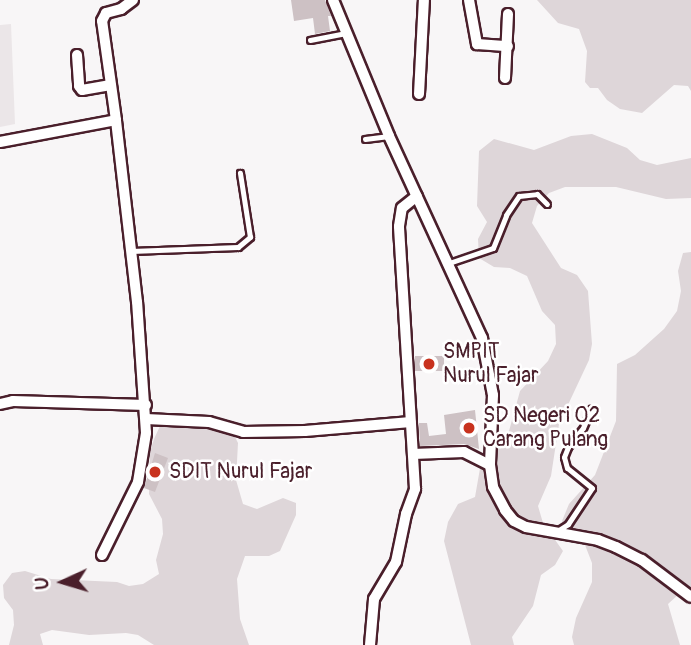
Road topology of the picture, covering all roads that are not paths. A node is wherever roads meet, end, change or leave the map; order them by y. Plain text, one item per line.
1 (133, 0) edge
2 (334, 0) edge
3 (424, 0) edge
4 (469, 0) edge
5 (508, 14) dead end
6 (346, 33) junction
7 (310, 40) dead end
8 (508, 46) junction
9 (77, 55) dead end
10 (505, 78) dead end
11 (111, 85) junction
12 (419, 94) dead end
13 (116, 120) junction
14 (389, 136) junction
15 (365, 139) dead end
16 (0, 142) edge
17 (240, 173) dead end
18 (417, 196) junction
19 (547, 204) dead end
20 (131, 251) junction
21 (449, 263) junction
22 (0, 404) edge
23 (146, 405) junction
24 (591, 408) dead end
25 (146, 418) junction
26 (411, 422) junction
27 (414, 454) junction
28 (490, 465) junction
29 (555, 533) junction
30 (102, 555) dead end
31 (691, 597) edge
32 (370, 645) edge

1 - 11 street
2 - 6 street
3 - 12 street
4 - 8 street
5 - 8 street
6 - 7 lane
6 - 14 street
8 - 10 street
9 - 11 street
11 - 13 street
13 - 16 street
13 - 20 street
14 - 15 lane
14 - 18 street
17 - 20 lane
18 - 21 street
18 - 26 street
19 - 21 lane
20 - 23 street
21 - 28 street
22 - 23 street
23 - 25 street
24 - 29 lane
25 - 26 street
25 - 30 street
26 - 27 street
27 - 28 street
27 - 32 street
28 - 29 street
29 - 31 street

